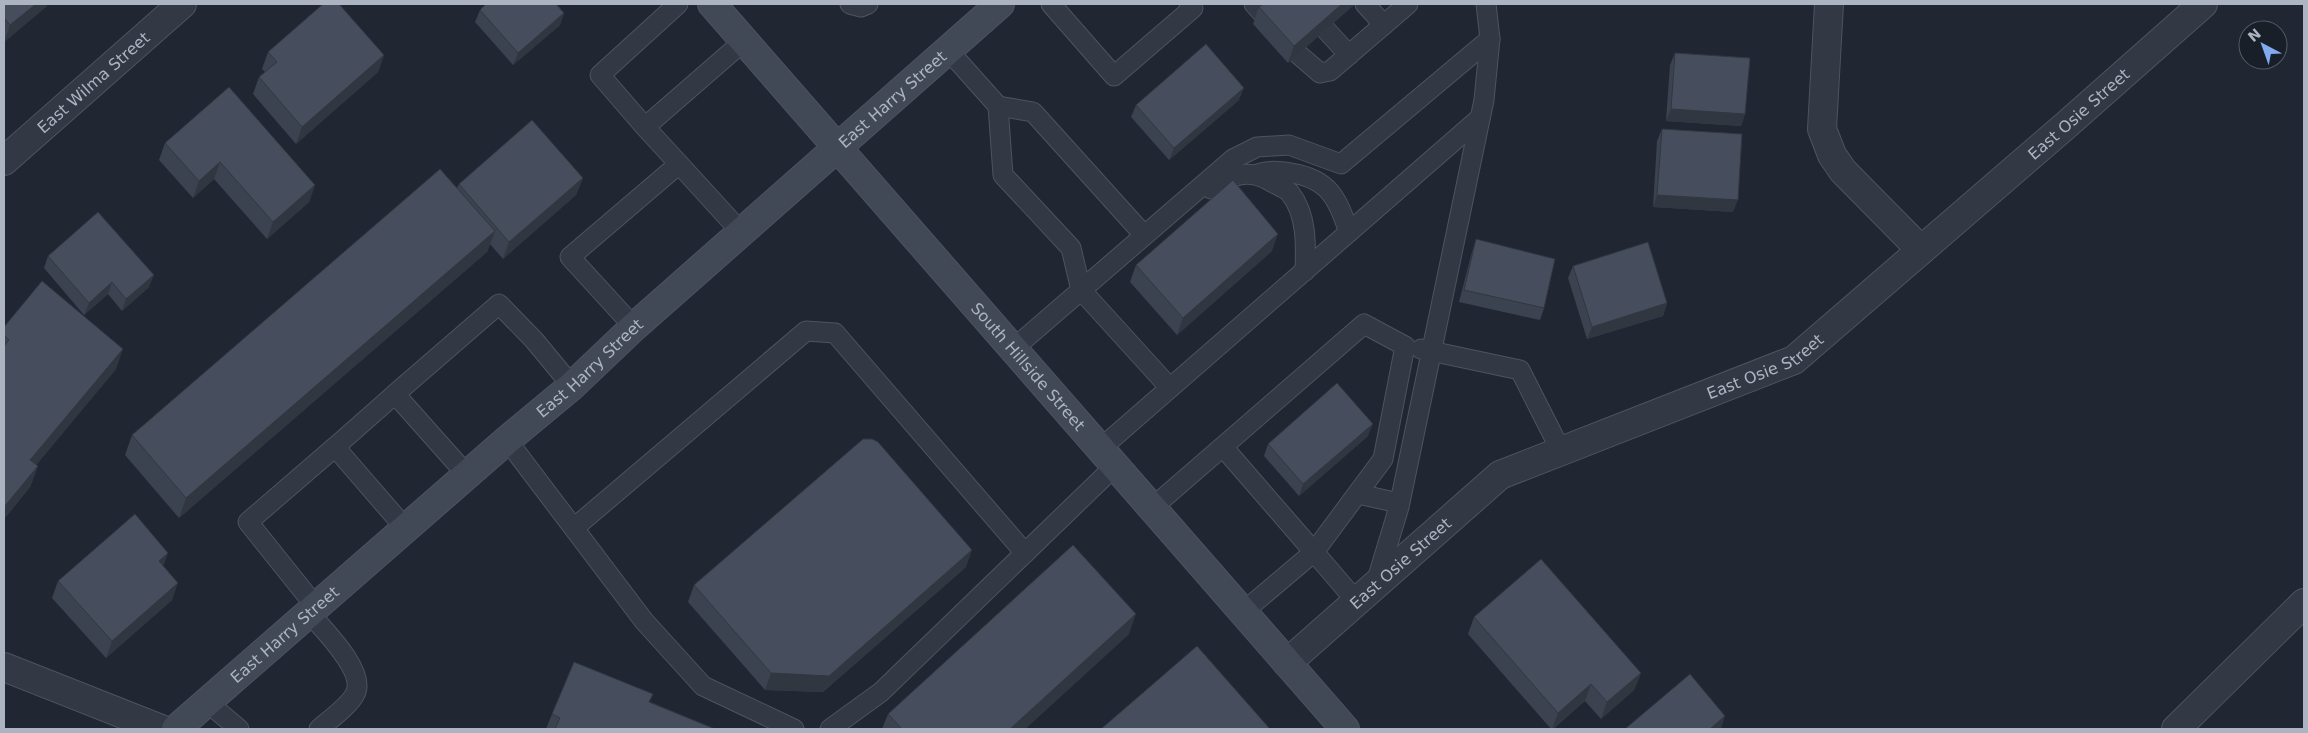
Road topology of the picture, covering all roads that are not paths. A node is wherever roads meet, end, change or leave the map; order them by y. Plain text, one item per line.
1 (182, 4) edge
2 (678, 4) edge
3 (712, 4) edge
4 (850, 4) edge
5 (868, 4) edge
6 (1000, 4) edge
7 (1051, 4) edge
8 (1190, 4) edge
9 (1365, 4) edge
10 (1408, 4) edge
11 (1486, 4) edge
12 (1829, 4) edge
13 (2204, 4) edge
14 (1384, 25) junction
15 (1326, 30) edge
16 (1490, 39) junction
17 (744, 41) junction
18 (948, 50) junction
19 (1298, 54) edge
20 (1349, 55) junction
21 (998, 106) junction
22 (1480, 118) junction
23 (645, 127) junction
24 (836, 147) junction
25 (4, 161) edge
26 (679, 164) junction
27 (1257, 174) junction
28 (1164, 218) junction
29 (740, 232) junction
30 (1349, 232) junction
31 (1144, 236) junction
32 (1921, 250) junction
33 (1305, 270) junction
34 (1081, 290) junction
35 (634, 327) junction
36 (1405, 346) junction
37 (1013, 350) junction
38 (1432, 350) junction
39 (572, 386) junction
40 (1170, 388) junction
41 (396, 394) junction
42 (507, 440) junction
43 (335, 447) junction
44 (1223, 447) junction
45 (1561, 451) junction
46 (1107, 457) junction
47 (467, 475) junction
48 (1358, 494) junction
49 (1399, 503) junction
50 (1152, 508) junction
51 (405, 528) junction
52 (574, 528) junction
53 (1314, 552) junction
54 (1025, 553) junction
55 (1366, 593) junction
56 (2304, 603) edge
57 (313, 610) junction
58 (1243, 612) junction
59 (1287, 663) junction
60 (4, 667) edge
61 (207, 702) junction
62 (161, 729) edge
63 (176, 729) edge
64 (239, 729) edge
65 (319, 729) edge
66 (794, 729) edge
67 (830, 729) edge
68 (1345, 729) edge
69 (2176, 729) edge

1 - 25 street, East Wilma Street
2 - 23 lane
3 - 17 main road, South Hillside Street
4 - 5 lane
6 - 18 main road, East Harry Street
7 - 8 lane
9 - 14 lane
10 - 14 lane
11 - 16 lane
12 - 32 street
13 - 32 street, East Osie Street
14 - 20 lane
15 - 20 lane
16 - 22 lane
16 - 28 lane
17 - 23 lane
17 - 24 main road, South Hillside Street
18 - 21 lane
18 - 24 main road, East Harry Street
19 - 20 lane
21 - 31 lane
21 - 34 lane
22 - 30 lane
22 - 38 lane
23 - 26 lane
24 - 29 main road, East Harry Street
24 - 37 main road, South Hillside Street
26 - 29 lane
26 - 35 lane
27 - 28 lane
27 - 30 lane
27 - 33 lane
28 - 31 lane
29 - 35 main road, East Harry Street
30 - 33 lane
31 - 34 lane
32 - 45 street, East Osie Street
33 - 40 lane
34 - 37 lane
34 - 40 lane
35 - 39 main road, East Harry Street
36 - 38 lane
36 - 44 lane
36 - 48 lane
37 - 46 main road, South Hillside Street
38 - 45 lane
38 - 49 lane
39 - 41 lane
39 - 42 main road, East Harry Street
40 - 46 lane
41 - 43 lane
41 - 47 lane
42 - 47 main road, East Harry Street
42 - 52 lane
43 - 51 lane
43 - 57 lane
44 - 50 lane
44 - 53 lane
45 - 55 street, East Osie Street
46 - 50 main road, South Hillside Street
46 - 54 lane
47 - 51 main road, East Harry Street
48 - 49 lane
48 - 53 lane
49 - 55 lane
50 - 58 main road, South Hillside Street
51 - 57 main road, East Harry Street
52 - 54 lane
52 - 66 lane
53 - 55 lane
53 - 58 lane
54 - 67 lane
55 - 59 street, East Osie Street
56 - 69 street
57 - 61 main road, East Harry Street
57 - 65 lane
58 - 59 main road, South Hillside Street
59 - 68 main road, South Hillside Street
60 - 62 street
61 - 63 main road, East Harry Street
61 - 64 lane

